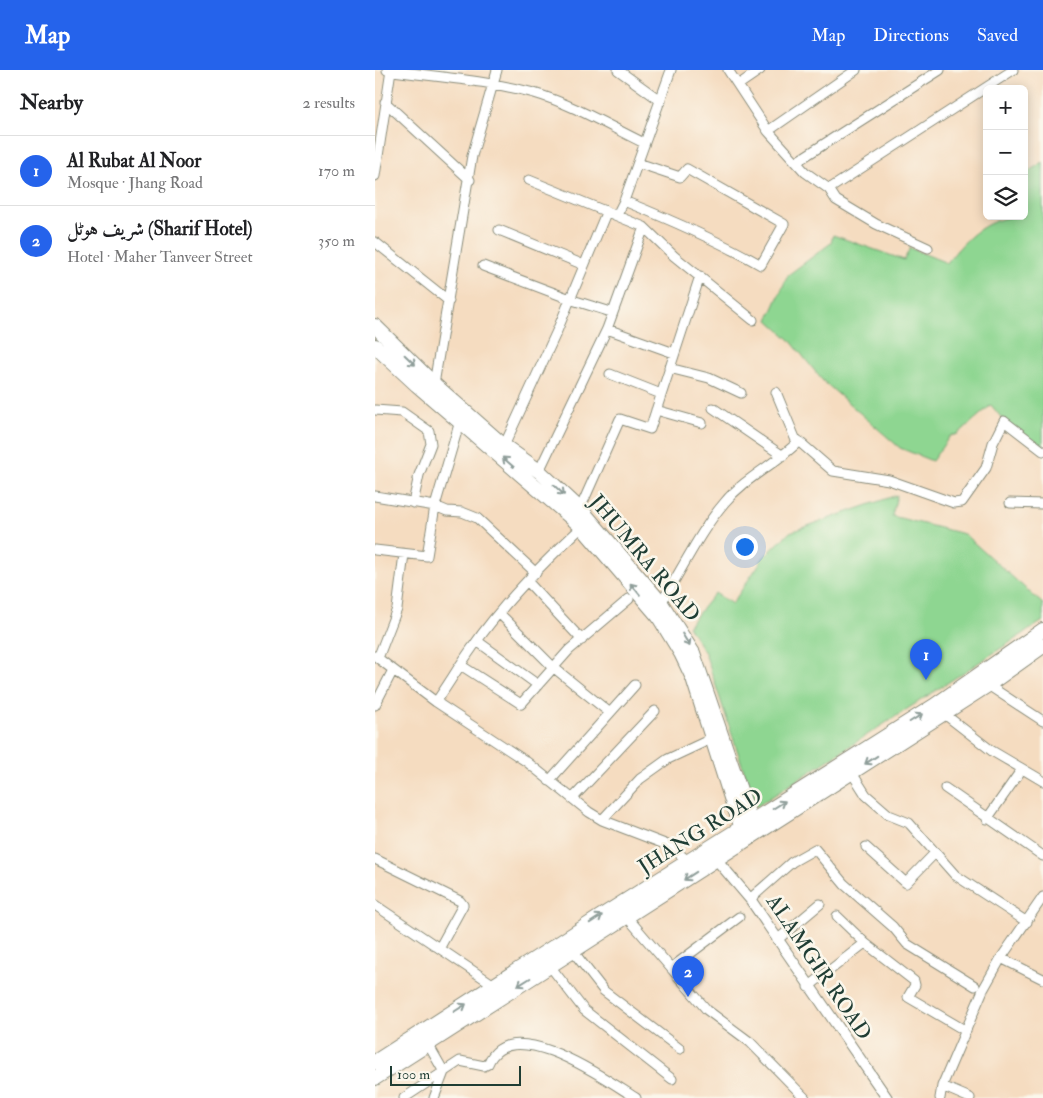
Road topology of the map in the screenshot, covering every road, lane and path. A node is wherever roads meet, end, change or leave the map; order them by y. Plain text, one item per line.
1 (387, 70) edge
2 (391, 70) edge
3 (497, 70) edge
4 (618, 70) edge
5 (671, 70) edge
6 (729, 70) edge
7 (760, 70) edge
8 (856, 70) edge
9 (940, 70) edge
10 (1013, 70) edge
11 (494, 85) junction
12 (738, 85) junction
13 (661, 101) junction
14 (385, 102) junction
15 (768, 130) junction
16 (644, 143) junction
17 (796, 162) junction
18 (638, 163) junction
19 (375, 176) edge
20 (470, 180) junction
21 (529, 180) dead end
22 (829, 189) junction
23 (625, 201) junction
24 (605, 210) junction
25 (617, 215) junction
26 (644, 227) junction
27 (499, 230) dead end
28 (375, 242) edge
29 (928, 248) dead end
30 (584, 265) junction
31 (483, 266) dead end
32 (700, 276) junction
33 (570, 299) junction
34 (449, 301) junction
35 (611, 312) junction
36 (753, 320) dead end
37 (375, 326) edge
38 (607, 329) junction
39 (375, 346) edge
40 (674, 353) junction
41 (669, 368) junction
42 (610, 374) dead end
43 (431, 388) junction
44 (776, 392) dead end
45 (741, 393) dead end
46 (661, 394) junction
47 (713, 408) dead end
48 (375, 410) edge
49 (656, 410) junction
50 (460, 421) junction
51 (702, 424) dead end
52 (799, 441) junction
53 (505, 446) junction
54 (1043, 451) edge
55 (783, 456) junction
56 (539, 471) junction
57 (375, 496) edge
58 (1009, 502) dead end
59 (413, 503) junction
60 (1043, 504) edge
61 (435, 506) junction
62 (580, 509) junction
63 (582, 527) junction
64 (375, 550) edge
65 (404, 554) junction
66 (536, 573) junction
67 (528, 582) junction
68 (629, 600) dead end
69 (661, 603) junction
70 (500, 614) junction
71 (1043, 630) edge
72 (582, 640) junction
73 (477, 641) junction
74 (1043, 646) edge
75 (377, 657) edge
76 (1014, 659) junction
77 (462, 666) junction
78 (553, 667) junction
79 (393, 670) junction
80 (538, 685) junction
81 (635, 685) dead end
82 (988, 685) junction
83 (436, 702) junction
84 (375, 705) edge
85 (655, 711) dead end
86 (610, 713) junction
87 (943, 714) junction
88 (1043, 721) edge
89 (713, 738) junction
90 (1022, 768) junction
91 (852, 773) junction
92 (549, 781) junction
93 (1043, 782) edge
94 (945, 788) dead end
95 (573, 798) junction
96 (987, 819) junction
97 (602, 820) junction
98 (749, 831) junction
99 (866, 847) dead end
100 (935, 853) junction
101 (1043, 856) edge
102 (375, 859) edge
103 (716, 859) junction
104 (689, 862) junction
105 (1043, 897) edge
106 (750, 899) junction
107 (820, 904) dead end
108 (375, 906) edge
109 (837, 916) dead end
110 (627, 917) junction
111 (739, 917) dead end
112 (1027, 922) junction
113 (777, 940) junction
114 (865, 944) junction
115 (440, 947) junction
116 (572, 950) junction
117 (1001, 958) junction
118 (549, 966) junction
119 (671, 968) junction
120 (1043, 979) edge
121 (975, 986) dead end
122 (808, 987) junction
123 (501, 990) junction
124 (966, 1031) junction
125 (431, 1036) junction
126 (680, 1049) dead end
127 (403, 1052) junction
128 (375, 1062) edge
129 (444, 1072) junction
130 (375, 1078) edge
131 (672, 1079) dead end
132 (942, 1086) junction
133 (404, 1098) edge
134 (434, 1098) edge
135 (636, 1098) edge
136 (805, 1098) edge
137 (887, 1098) edge
138 (940, 1098) edge
139 (970, 1098) edge

1 - 2 street
2 - 11 street
2 - 14 street
3 - 11 street
4 - 13 street
5 - 13 street
6 - 12 street
7 - 12 street
8 - 15 street
9 - 17 street
10 - 22 street
11 - 16 street
11 - 20 street
12 - 15 street
13 - 16 street
14 - 19 street
14 - 20 street
15 - 17 street
16 - 18 street
17 - 22 street
18 - 23 street
18 - 23 street
20 - 34 street
21 - 24 street
22 - 29 street
23 - 25 street
24 - 25 street
24 - 30 street
25 - 26 street
26 - 32 street
26 - 35 street
27 - 30 street
28 - 34 street
30 - 33 street
31 - 33 street
32 - 36 street
32 - 40 street
33 - 35 street
33 - 53 street
34 - 43 street
35 - 38 street
37 -> 43 main road, JHUMRA ROAD
38 - 40 street
38 - 56 street
39 - 43 main road, JHUMRA ROAD
40 - 41 street
41 - 45 street
41 - 46 street
42 - 46 street
43 - 50 main road, JHUMRA ROAD
43 - 53 main road, JHUMRA ROAD
44 - 52 street
46 - 49 street
47 - 55 street
48 - 59 street
49 - 51 street
49 - 62 street
50 - 61 street
63 -> 50 main road, JHUMRA ROAD
52 - 54 street
52 - 55 street
53 - 56 main road, JHUMRA ROAD
55 - 69 street
56 -> 62 main road, JHUMRA ROAD
57 - 59 street
58 - 60 street
59 - 61 street
61 - 65 street
61 - 66 street
62 - 69 main road, JHUMRA ROAD
63 - 66 street
89 -> 63 main road, JHUMRA ROAD
64 - 65 street
65 - 75 street
66 - 67 street
67 - 70 street
67 - 72 street
68 - 72 street
69 -> 98 main road, JHUMRA ROAD
70 - 73 street
70 - 78 street
71 - 76 main road, JHANG ROAD
72 - 78 street
73 - 77 street
73 - 80 street
74 - 76 main road, JHANG ROAD
75 - 79 street
76 - 82 main road, JHANG ROAD
98 -> 76 main road, JHANG ROAD
77 - 80 street
77 - 83 street
78 - 80 street
78 - 86 street
79 - 83 street
79 - 84 street
81 - 86 street
82 - 87 main road, JHANG ROAD
82 - 88 street
83 - 92 street
85 - 95 street
86 - 92 street
87 - 90 street
87 -> 91 main road, JHANG ROAD
89 - 97 street
89 - 98 main road, JHUMRA ROAD
90 - 93 street
90 - 96 street
91 - 98 main road, JHANG ROAD
91 - 100 street
92 - 95 street
94 - 96 street
95 - 97 street
96 - 101 street
97 - 104 street
98 - 103 main road, JHANG ROAD
98 - 104 main road, JHANG ROAD
99 - 100 street
100 - 112 street
102 - 115 street
103 - 106 street, ALAMGIR ROAD
103 -> 110 main road, JHANG ROAD
123 -> 104 main road, JHANG ROAD
105 - 112 street
106 - 113 street, ALAMGIR ROAD
106 - 121 street
107 - 113 street
108 - 115 street
109 - 114 street
110 - 116 main road, JHANG ROAD
110 - 119 street
111 - 119 street
112 - 117 street
113 - 122 street, ALAMGIR ROAD
114 - 122 street
114 - 124 street
115 - 123 street
116 - 118 main road, JHANG ROAD
116 - 126 street
117 - 120 street
117 - 124 street
118 -> 123 main road, JHANG ROAD
118 - 131 street
119 - 136 street
122 - 137 street, ALAMGIR ROAD
123 - 125 main road, JHANG ROAD
124 - 132 street
125 - 127 main road, JHANG ROAD
125 - 129 street
127 - 128 main road, JHANG ROAD
127 - 130 main road, JHANG ROAD
129 - 133 street
129 - 134 street
129 - 135 street
132 - 138 street
132 - 139 street

